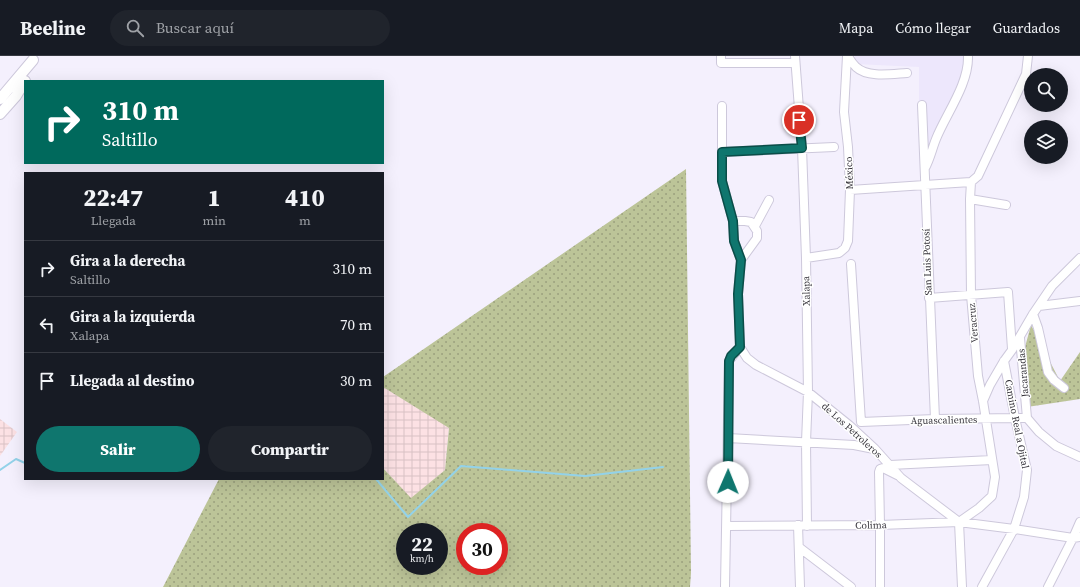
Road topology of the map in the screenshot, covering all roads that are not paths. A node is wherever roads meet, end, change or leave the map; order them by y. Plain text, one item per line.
1 (848, 56) edge
2 (968, 56) edge
3 (1028, 56) edge
4 (34, 58) edge
5 (795, 59) edge
6 (721, 60) edge
7 (906, 73) dead end
8 (25, 80) edge
9 (24, 83) edge
10 (0, 99) edge
11 (922, 104) dead end
12 (722, 106) dead end
13 (0, 114) edge
14 (834, 147) dead end
15 (802, 148) junction
16 (722, 152) junction
17 (925, 169) junction
18 (971, 182) junction
19 (924, 184) junction
20 (850, 190) junction
21 (970, 198) junction
22 (769, 200) dead end
23 (1006, 205) dead end
24 (733, 221) junction
25 (755, 226) junction
26 (806, 258) junction
27 (1080, 258) edge
28 (741, 260) junction
29 (851, 264) dead end
30 (971, 296) junction
31 (929, 298) junction
32 (1080, 301) edge
33 (1039, 306) junction
34 (1033, 314) junction
35 (1020, 337) junction
36 (740, 347) junction
37 (1012, 350) junction
38 (1004, 361) junction
39 (1064, 388) dead end
40 (808, 392) junction
41 (983, 401) junction
42 (1015, 418) junction
43 (1027, 418) junction
44 (935, 419) junction
45 (986, 419) junction
46 (728, 438) junction
47 (806, 442) junction
48 (875, 449) junction
49 (1080, 457) edge
50 (992, 460) junction
51 (890, 465) junction
52 (902, 478) junction
53 (959, 522) junction
54 (1080, 522) edge
55 (798, 525) junction
56 (880, 525) junction
57 (727, 526) junction
58 (807, 526) junction
59 (1014, 528) junction
60 (1077, 537) edge
61 (800, 548) junction
62 (725, 587) edge
63 (800, 587) edge
64 (850, 587) edge
65 (880, 587) edge
66 (962, 587) edge
67 (982, 587) edge
68 (1048, 587) edge

1 - 7 street
1 - 20 street, México
2 - 17 street
3 - 18 street
4 - 8 main road
4 - 10 main road
5 - 6 street
5 - 15 street, Xalapa
9 - 13 main road
11 - 17 street, San Luis Potosí
12 - 16 street
14 - 15 street
15 - 16 street
15 - 26 street, Xalapa
16 - 24 street
17 - 19 street, San Luis Potosí
18 - 19 street
18 - 21 street, Veracruz
19 - 20 street
19 - 31 street, San Luis Potosí
20 - 26 street, México
21 - 23 street
21 - 30 street, Veracruz
22 - 25 street
24 - 25 street
24 - 28 street
25 - 28 street
26 - 40 street, Xalapa
27 - 33 street, Jacarandas
28 - 36 street
29 - 44 street, Aguascalientes
30 - 31 street
30 - 37 street
30 - 41 street, Veracruz
31 - 44 street, San Luis Potosí
32 - 33 street
33 - 34 street, Jacarandas
34 - 35 street, Jacarandas
34 - 39 street
35 - 37 street
35 - 43 street, Jacarandas
36 - 40 street, de Los Petroleros
36 - 46 street
37 - 38 street
38 - 41 street
38 - 42 street, Camino Real a Ojital
40 - 47 street, Xalapa
40 - 48 street, de Los Petroleros
41 - 45 street, Veracruz
42 - 43 street, Aguascalientes
42 - 45 street, Aguascalientes
42 - 59 street, Camino Real a Ojital
43 - 49 street
44 - 45 street, Aguascalientes
45 - 50 street, Veracruz
46 - 47 street
46 - 57 street
47 - 48 street
47 - 58 street, Xalapa
48 - 51 street, de Los Petroleros
50 - 51 street
50 - 53 street, Veracruz
51 - 52 street, de Los Petroleros
52 - 53 street, de Los Petroleros
52 - 56 street
53 - 56 street, Colima
53 - 59 street, Colima
53 - 66 street
54 - 60 street
55 - 57 street, Colima
55 - 58 street, Colima
55 - 61 street
56 - 58 street, Colima
56 - 65 street
57 - 62 street
59 - 60 street, Colima
59 - 67 street, Camino Real a Ojital
60 - 68 street
61 - 63 street
61 - 64 street

